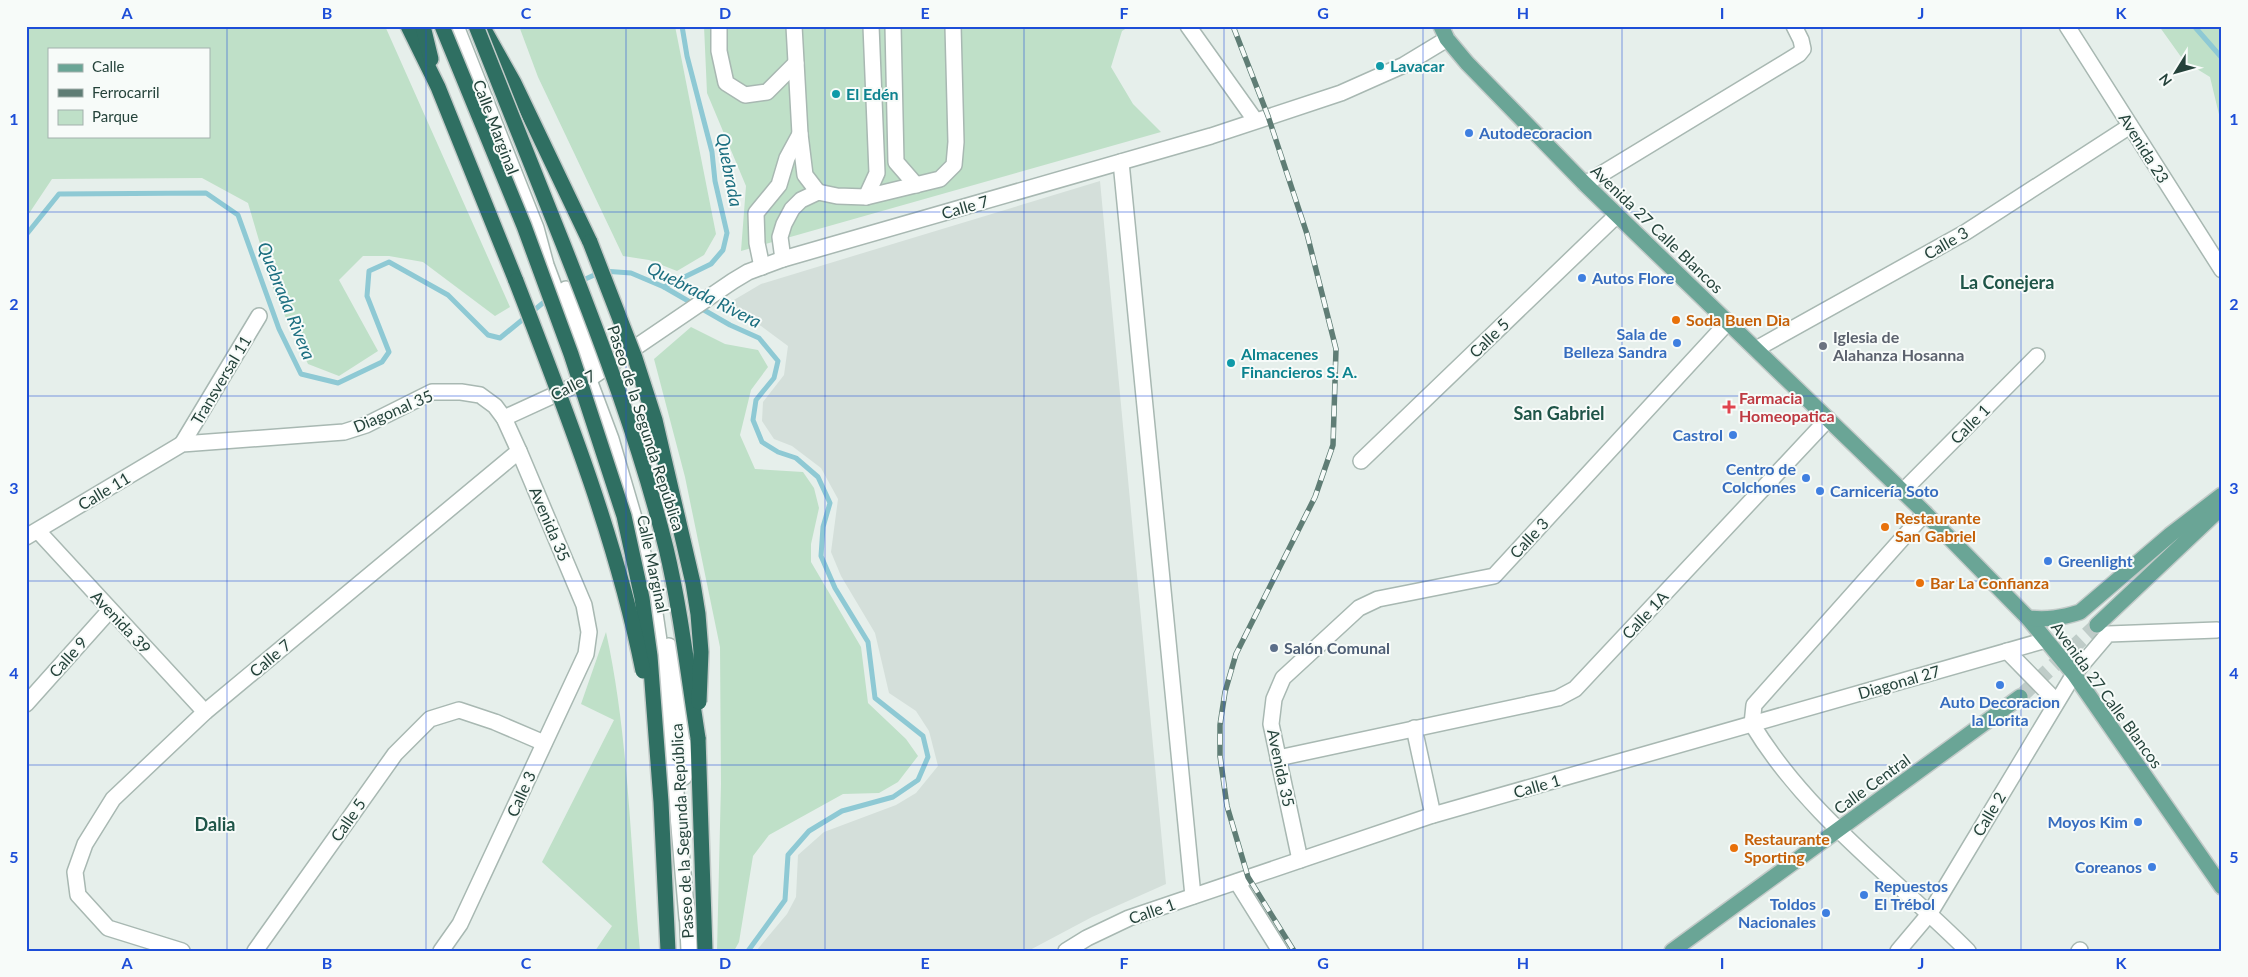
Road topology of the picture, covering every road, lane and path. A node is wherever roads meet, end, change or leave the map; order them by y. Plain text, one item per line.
1 (408, 26) edge
2 (423, 26) edge
3 (442, 26) edge
4 (456, 26) edge
5 (476, 26) edge
6 (482, 26) edge
7 (493, 26) edge
8 (719, 26) edge
9 (794, 26) edge
10 (871, 26) edge
11 (893, 26) edge
12 (953, 26) edge
13 (1188, 26) edge
14 (1794, 26) edge
15 (2067, 26) edge
16 (1444, 33) edge
17 (796, 63) junction
18 (514, 83) junction
19 (438, 87) junction
20 (1255, 120) junction
21 (2130, 126) junction
22 (800, 134) junction
23 (1121, 162) junction
24 (1585, 184) junction
25 (916, 185) junction
26 (818, 192) junction
27 (866, 197) junction
28 (1617, 215) junction
29 (783, 259) junction
30 (762, 267) junction
31 (2222, 270) edge
32 (259, 316) dead end
33 (1728, 322) junction
34 (1756, 349) junction
35 (2037, 356) dead end
36 (593, 376) junction
37 (504, 418) junction
38 (1828, 419) junction
39 (182, 444) junction
40 (519, 451) junction
41 (1361, 461) dead end
42 (1903, 491) junction
43 (2222, 495) edge
44 (2222, 507) edge
45 (1925, 513) junction
46 (32, 534) edge
47 (110, 610) junction
48 (2028, 618) junction
49 (2102, 629) junction
50 (2218, 630) dead end
51 (589, 632) joint
52 (2046, 640) junction
53 (2007, 651) junction
54 (2074, 674) junction
55 (1284, 678) joint
56 (2020, 697) tunnel mouth
57 (2056, 701) junction
58 (26, 704) edge
59 (205, 712) junction
60 (1752, 724) junction
61 (1414, 728) junction
62 (654, 729) junction
63 (698, 738) junction
64 (544, 743) junction
65 (1278, 758) junction
66 (1433, 816) junction
67 (1838, 831) junction
68 (1300, 860) junction
69 (2220, 880) edge
70 (1237, 882) junction
71 (1193, 896) junction
72 (1930, 913) junction
73 (182, 951) edge
74 (255, 951) edge
75 (441, 951) edge
76 (668, 951) edge
77 (689, 951) edge
78 (705, 951) edge
79 (1066, 951) edge
80 (1280, 951) edge
81 (1672, 951) edge
82 (1898, 951) edge
83 (1968, 951) edge

1 - 19 highway
2 - 19 highway
3 - 62 highway, Paseo de la Segunda República, bridge
4 - 36 street, Calle Marginal
5 - 63 highway, Paseo de la Segunda República, bridge
6 - 18 highway
7 - 18 highway
8 - 17 street
9 - 17 street
10 - 27 street
11 - 25 street
12 - 25 street
13 - 20 street
14 - 24 street
15 - 21 street, Avenida 23
16 - 20 street, Calle 7
16 - 24 main road, Avenida 27 Calle Blancos
17 - 22 street
18 - 63 highway, bridge
19 - 62 highway, bridge
20 - 23 street, Calle 7
21 - 31 street, Avenida 23
21 - 34 street, Calle 3
22 - 26 street
22 - 30 street
23 - 29 street, Calle 7
23 - 71 street
24 - 28 main road, Avenida 27 Calle Blancos
25 - 27 street
26 - 27 street
26 - 29 street
28 - 33 main road, Avenida 27 Calle Blancos
28 - 41 street, Calle 5
29 - 30 street, Calle 7
30 - 36 street, Calle 7
32 - 39 street, Transversal 11
33 - 34 main road, Avenida 27 Calle Blancos
33 - 55 street, Calle 3
34 - 38 main road, Avenida 27 Calle Blancos
35 - 42 street, Calle 1
36 - 37 street, Calle 7
36 - 77 street, Calle Marginal
37 - 39 street, Diagonal 35
37 - 40 street, Avenida 35
38 - 42 main road, Avenida 27 Calle Blancos
38 - 61 street, Calle 1A
39 - 46 street, Calle 11
40 - 51 street, Avenida 35
40 - 59 street, Calle 7
42 - 45 main road, Avenida 27 Calle Blancos
43 - 48 main road
44 - 49 main road
45 - 48 main road, Avenida 27 Calle Blancos
45 - 60 street
46 - 47 street, Avenida 39
47 - 58 street, Calle 9
47 - 59 street, Avenida 39
48 - 52 main road, Avenida 27 Calle Blancos
49 - 50 street
49 - 54 street, Calle 2
51 - 64 street, Calle 3
52 - 53 street, Diagonal 27
52 - 54 main road, Avenida 27 Calle Blancos
53 - 57 street
53 - 60 street, Diagonal 27
54 - 57 street, Calle 2
54 - 69 main road, Avenida 27 Calle Blancos
55 - 65 street, Avenida 35
56 - 67 main road, Calle Central
57 - 72 street, Calle 2
59 - 73 street, Calle 7
60 - 66 street, Calle 1
60 - 67 street
61 - 65 street, Calle 1A
61 - 66 street
62 - 76 highway, Paseo de la Segunda República, bridge
63 - 78 highway, Paseo de la Segunda República
64 - 74 street, Calle 5
64 - 75 street, Calle 3
65 - 68 street, Avenida 35
66 - 68 street, Calle 1
67 - 72 street
67 - 81 main road, Calle Central
68 - 70 street, Calle 1
70 - 71 street, Calle 1
70 - 80 street
71 - 79 street, Calle 1
72 - 82 street, Calle 2
72 - 83 street

